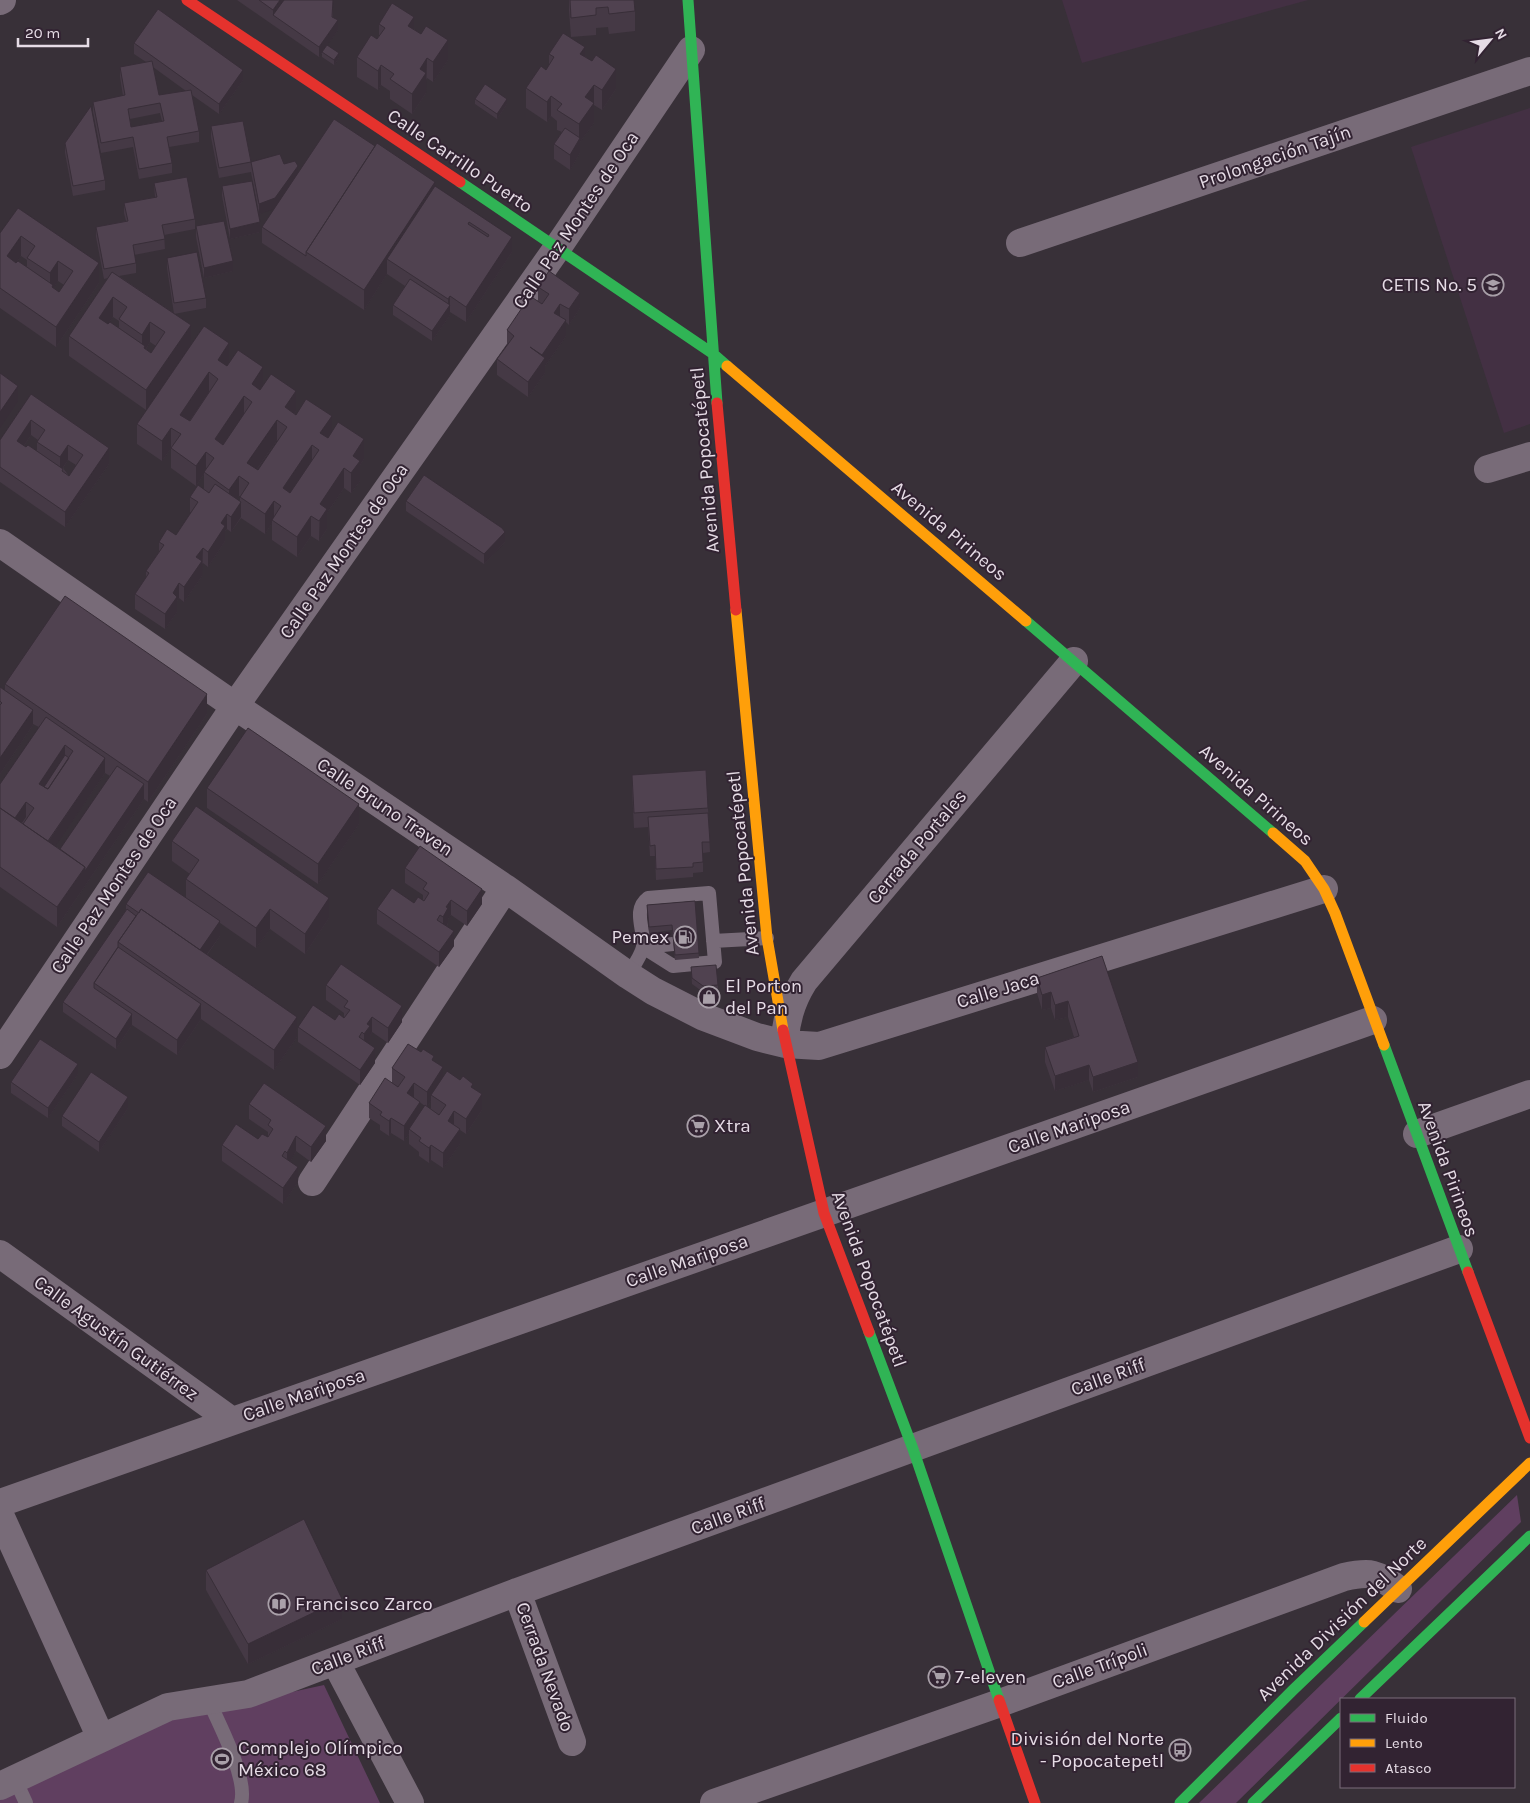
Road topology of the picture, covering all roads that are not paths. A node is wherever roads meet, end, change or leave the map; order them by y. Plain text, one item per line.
1 (187, 0) edge
2 (688, 0) edge
3 (691, 50) junction
4 (1530, 71) edge
5 (1020, 243) dead end
6 (558, 247) junction
7 (712, 353) junction
8 (1530, 456) edge
9 (1488, 469) dead end
10 (0, 543) edge
11 (1074, 661) junction
12 (234, 706) junction
13 (505, 888) junction
14 (1324, 888) junction
15 (767, 938) junction
16 (713, 941) junction
17 (673, 944) edge
18 (643, 947) junction
19 (628, 975) junction
20 (1373, 1020) junction
21 (785, 1044) junction
22 (0, 1056) edge
23 (1530, 1094) edge
24 (1417, 1134) junction
25 (312, 1182) dead end
26 (824, 1213) junction
27 (1459, 1249) junction
28 (0, 1254) edge
29 (232, 1421) junction
30 (1530, 1438) edge
31 (913, 1449) junction
32 (1530, 1463) edge
33 (0, 1502) edge
34 (0, 1515) edge
35 (1530, 1536) edge
36 (1398, 1589) junction
37 (517, 1592) junction
38 (335, 1660) junction
39 (1361, 1698) edge
40 (208, 1699) junction
41 (1000, 1703) junction
42 (1340, 1719) edge
43 (102, 1738) junction
44 (572, 1742) dead end
45 (14, 1789) edge
46 (241, 1803) edge
47 (410, 1803) edge
48 (714, 1803) edge
49 (1035, 1803) edge
50 (1180, 1803) edge
51 (1253, 1803) edge

1 - 6 main road, Calle Carrillo Puerto
2 - 3 main road, Avenida Popocatépetl
3 - 6 street, Calle Paz Montes de Oca
3 - 7 main road, Avenida Popocatépetl
4 - 5 street, Prolongación Tajín
6 - 7 main road, Calle Carrillo Puerto
6 - 12 street, Calle Paz Montes de Oca
7 - 11 main road, Avenida Pirineos
7 - 15 main road, Avenida Popocatépetl
8 - 9 street
10 - 12 street, Calle Bruno Traven
11 - 14 main road, Avenida Pirineos
11 - 21 street, Cerrada Portales
12 - 13 street, Calle Bruno Traven
12 - 22 street, Calle Paz Montes de Oca
13 - 19 street, Calle Bruno Traven
13 - 25 street
14 - 20 main road, Avenida Pirineos
14 - 21 street, Calle Jaca
15 - 16 lane
15 - 21 main road, Avenida Popocatépetl
16 - 18 lane
16 - 18 lane
17 - 18 lane
18 - 19 lane
19 - 21 street, Calle Bruno Traven
20 - 24 main road, Avenida Pirineos
20 - 26 street, Calle Mariposa
21 - 26 main road, Avenida Popocatépetl
23 - 24 street
24 - 27 main road, Avenida Pirineos
26 - 29 street, Calle Mariposa
26 - 31 main road, Avenida Popocatépetl
27 - 30 main road, Avenida Pirineos
27 - 31 street, Calle Riff
28 - 29 street, Calle Agustín Gutiérrez
29 - 33 street, Calle Mariposa
31 - 37 street, Calle Riff
31 - 41 main road, Avenida Popocatépetl
32 - 36 main road, Avenida División del Norte
34 - 43 street
35 - 39 main road
36 - 41 street, Calle Trípoli
36 - 50 main road, Avenida División del Norte
37 - 38 street, Calle Riff
37 - 44 street, Cerrada Nevado
38 - 40 street, Calle Riff
38 - 47 street
40 - 43 street, Calle Riff
40 - 46 lane
41 - 48 street, Calle Trípoli
41 - 49 main road, Avenida Popocatépetl
42 - 51 main road
43 - 45 street, Calle Riff

